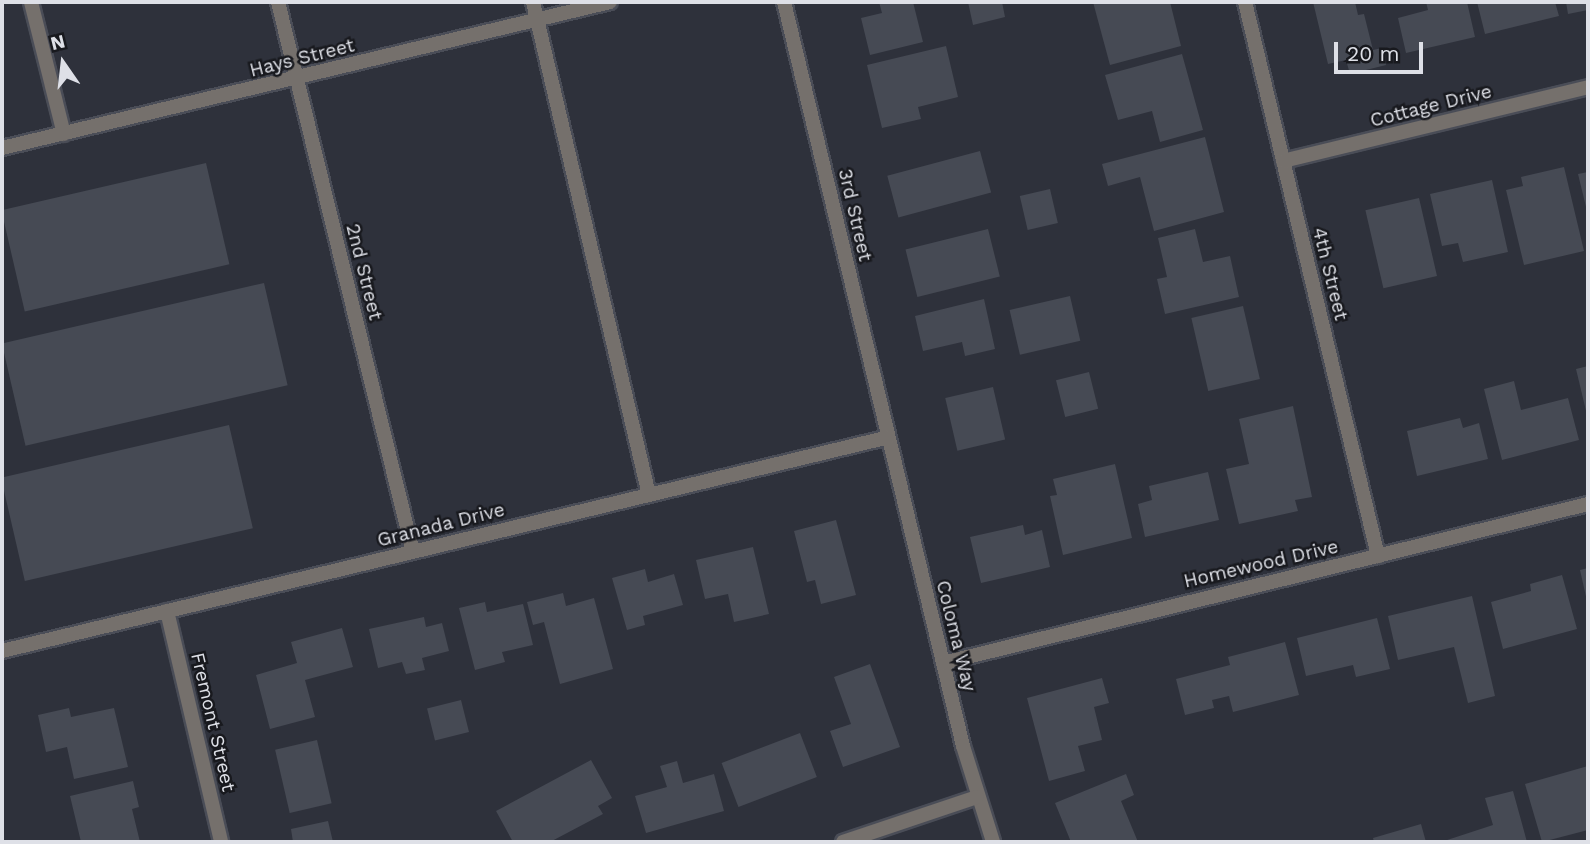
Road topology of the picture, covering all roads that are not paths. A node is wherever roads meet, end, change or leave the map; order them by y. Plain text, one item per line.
1 (31, 2) edge
2 (278, 2) edge
3 (533, 2) edge
4 (610, 2) edge
5 (785, 2) edge
6 (1245, 2) edge
7 (538, 20) junction
8 (297, 79) junction
9 (1588, 87) edge
10 (64, 134) junction
11 (2, 148) edge
12 (1283, 161) junction
13 (889, 437) junction
14 (649, 495) junction
15 (1588, 504) edge
16 (413, 552) junction
17 (1378, 556) junction
18 (167, 611) junction
19 (2, 651) edge
20 (943, 663) junction
21 (977, 797) junction
22 (221, 842) edge
23 (843, 842) edge
24 (993, 842) edge

1 - 10 street
2 - 8 street, 2nd Street
3 - 7 street
4 - 7 street, Hays Street
5 - 13 street, 3rd Street
6 - 12 street, 4th Street
7 - 8 street, Hays Street
7 - 14 street
8 - 10 street, Hays Street
8 - 16 street, 2nd Street
9 - 12 street, Cottage Drive
10 - 11 street, Hays Street
12 - 17 street, 4th Street
13 - 14 street, Granada Drive
13 - 20 street, Coloma Way
14 - 16 street, Granada Drive
15 - 17 street, Homewood Drive
16 - 18 street, Granada Drive
17 - 20 street, Homewood Drive
18 - 19 street, Granada Drive
18 - 22 street, Fremont Street
20 - 21 street, Coloma Way
21 - 23 street
21 - 24 street, Coloma Way

